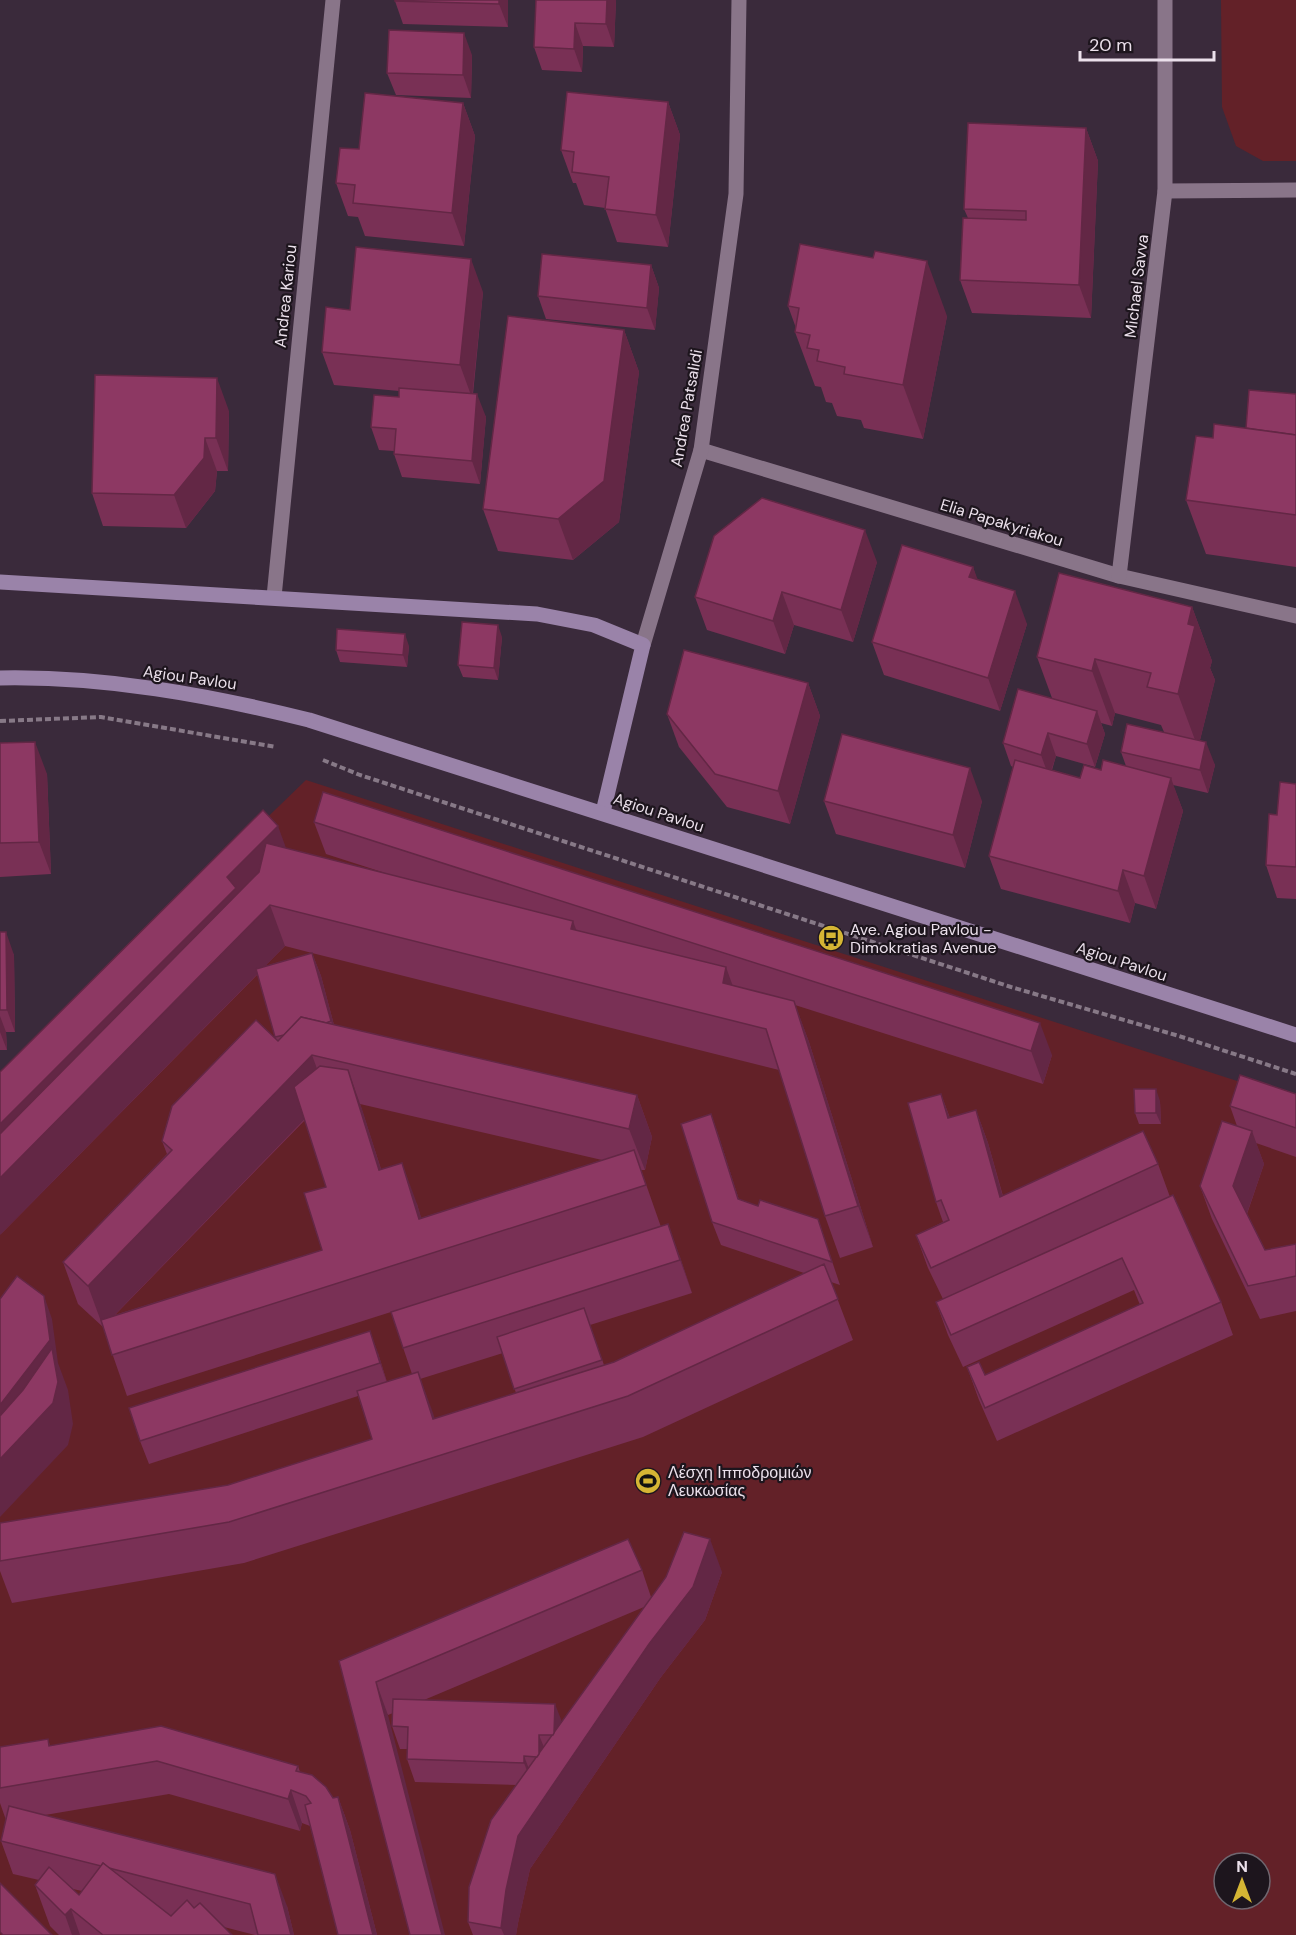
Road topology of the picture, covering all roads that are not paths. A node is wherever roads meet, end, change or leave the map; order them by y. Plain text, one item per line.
1 (333, 0) edge
2 (740, 0) edge
3 (1166, 0) edge
4 (1296, 190) edge
5 (1166, 191) junction
6 (700, 450) junction
7 (1119, 576) junction
8 (0, 582) edge
9 (274, 597) junction
10 (1296, 616) edge
11 (643, 645) junction
12 (0, 678) edge
13 (603, 812) junction
14 (1296, 1035) edge

1 - 9 street, Andrea Kariou
2 - 6 street, Andrea Patsalidi
3 - 5 street, Michael Savva
4 - 5 street
5 - 7 street, Michael Savva
6 - 7 street, Elia Papakyriakou
6 - 11 street, Andrea Patsalidi
7 - 10 street, Elia Papakyriakou
8 - 9 main road
9 - 11 main road
11 - 13 main road, Andrea Patsalidi
12 - 13 main road, Agiou Pavlou
13 - 14 main road, Agiou Pavlou

